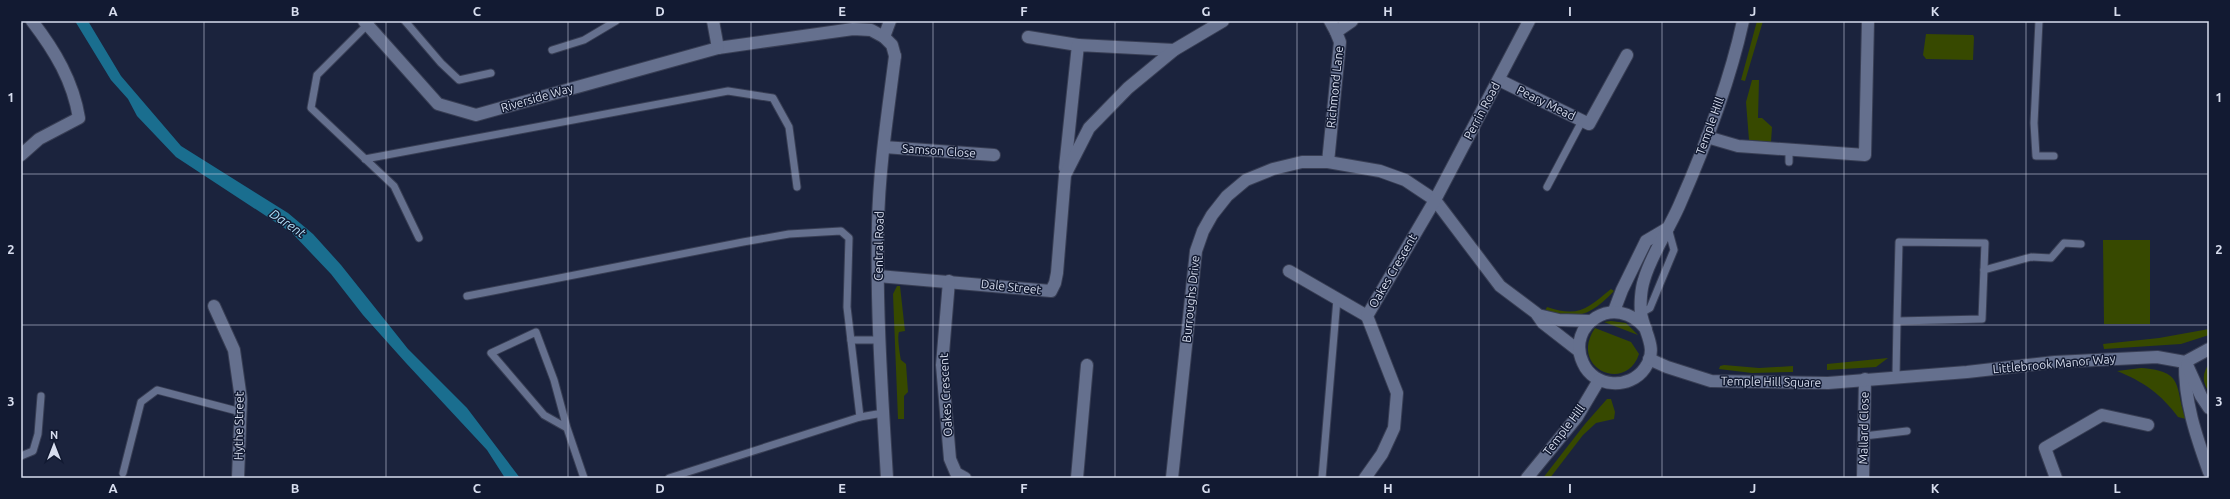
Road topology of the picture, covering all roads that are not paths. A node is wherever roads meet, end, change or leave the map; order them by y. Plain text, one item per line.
1 (32, 21) edge
2 (405, 21) edge
3 (616, 21) edge
4 (713, 21) edge
5 (890, 21) edge
6 (1223, 21) edge
7 (1330, 21) edge
8 (1352, 21) edge
9 (1529, 21) edge
10 (1743, 21) edge
11 (1868, 21) edge
12 (2039, 21) edge
13 (367, 22) edge
14 (1336, 32) junction
15 (884, 37) junction
16 (1028, 37) dead end
17 (1078, 45) junction
18 (718, 48) junction
19 (552, 50) dead end
20 (1174, 50) junction
21 (1627, 56) dead end
22 (491, 73) dead end
23 (1499, 80) junction
24 (1582, 121) junction
25 (1707, 137) junction
26 (884, 147) junction
27 (21, 155) edge
28 (994, 155) dead end
29 (2054, 156) dead end
30 (365, 159) junction
31 (1328, 162) junction
32 (1065, 175) junction
33 (796, 187) dead end
34 (1547, 187) dead end
35 (1434, 200) junction
36 (1668, 228) junction
37 (419, 238) dead end
38 (2081, 244) dead end
39 (1984, 270) junction
40 (1289, 271) dead end
41 (878, 276) junction
42 (949, 281) junction
43 (466, 296) dead end
44 (1337, 299) junction
45 (214, 306) dead end
46 (1614, 311) junction
47 (1641, 313) junction
48 (1538, 315) junction
49 (1367, 316) junction
50 (1591, 321) junction
51 (1897, 321) junction
52 (1646, 329) junction
53 (851, 340) junction
54 (880, 340) junction
55 (2209, 349) edge
56 (1579, 351) junction
57 (1649, 359) junction
58 (2185, 362) junction
59 (1087, 365) dead end
60 (1896, 376) junction
61 (1865, 379) junction
62 (1599, 380) junction
63 (41, 396) dead end
64 (2209, 408) edge
65 (241, 412) junction
66 (883, 413) junction
67 (860, 417) junction
68 (2148, 426) dead end
69 (567, 428) junction
70 (1907, 431) dead end
71 (1864, 436) junction
72 (21, 456) edge
73 (2209, 472) edge
74 (123, 473) dead end
75 (960, 477) edge
76 (238, 478) edge
77 (584, 478) edge
78 (669, 478) edge
79 (887, 478) edge
80 (1077, 478) edge
81 (1172, 478) edge
82 (1322, 478) edge
83 (1365, 478) edge
84 (1527, 478) edge
85 (1863, 478) edge
86 (2056, 478) edge

1 - 27 street
2 - 22 lane
3 - 19 lane
4 - 18 street
5 - 15 street
6 - 20 street, Dale Street
7 - 14 street
8 - 14 street, Richmond Lane
9 - 23 street, Perrin Road
10 - 25 street, Temple Hill
11 - 25 street
12 - 29 lane
13 - 18 street, Riverside Way
13 - 30 lane
14 - 31 street, Richmond Lane
15 - 18 street, Riverside Way
15 - 26 street, Central Road
16 - 17 street
17 - 20 street
17 - 32 street, Dale Street
20 - 32 street, Dale Street
21 - 24 street, Peary Mead
23 - 24 street, Peary Mead
23 - 35 street, Perrin Road
24 - 34 lane
25 - 36 street, Temple Hill
26 - 28 street, Samson Close
26 - 41 street, Central Road
30 - 33 lane
30 - 37 lane
31 - 35 street, Burroughs Drive
31 - 81 street, Burroughs Drive
32 - 42 street, Dale Street
35 - 48 street, Burroughs Drive
35 - 49 street, Oakes Crescent
36 - 46 street
36 - 47 street, Temple Hill
36 - 47 lane
38 - 39 lane
39 - 51 lane
39 - 51 lane
40 - 44 street
41 - 42 street, Dale Street
41 - 54 street, Central Road
42 - 75 street, Oakes Crescent
43 - 53 lane
44 - 49 street
44 - 82 lane
45 - 65 street, Hythe Street
46 - 50 street
46 - 52 street
47 - 52 street, Temple Hill
48 - 50 street, Burroughs Drive
48 - 56 street, Burroughs Drive
49 - 83 street, Oakes Crescent
50 - 56 street
51 - 60 lane
52 - 57 street, Temple Hill
53 - 54 lane
53 - 67 lane
54 - 66 street, Central Road
55 - 58 street
56 - 62 street
57 - 61 street, Temple Hill Square
57 - 62 street
58 - 60 street, Littlebrook Manor Way
58 - 64 street
58 - 73 street
59 - 80 street
60 - 61 street, Temple Hill Square
61 - 71 street, Mallard Close
62 - 84 street, Temple Hill
63 - 72 lane
65 - 74 lane
65 - 76 street, Hythe Street
66 - 67 lane
66 - 79 street, Central Road
67 - 78 lane
68 - 86 street
69 - 69 lane
69 - 77 lane
70 - 71 lane
71 - 85 street, Mallard Close

